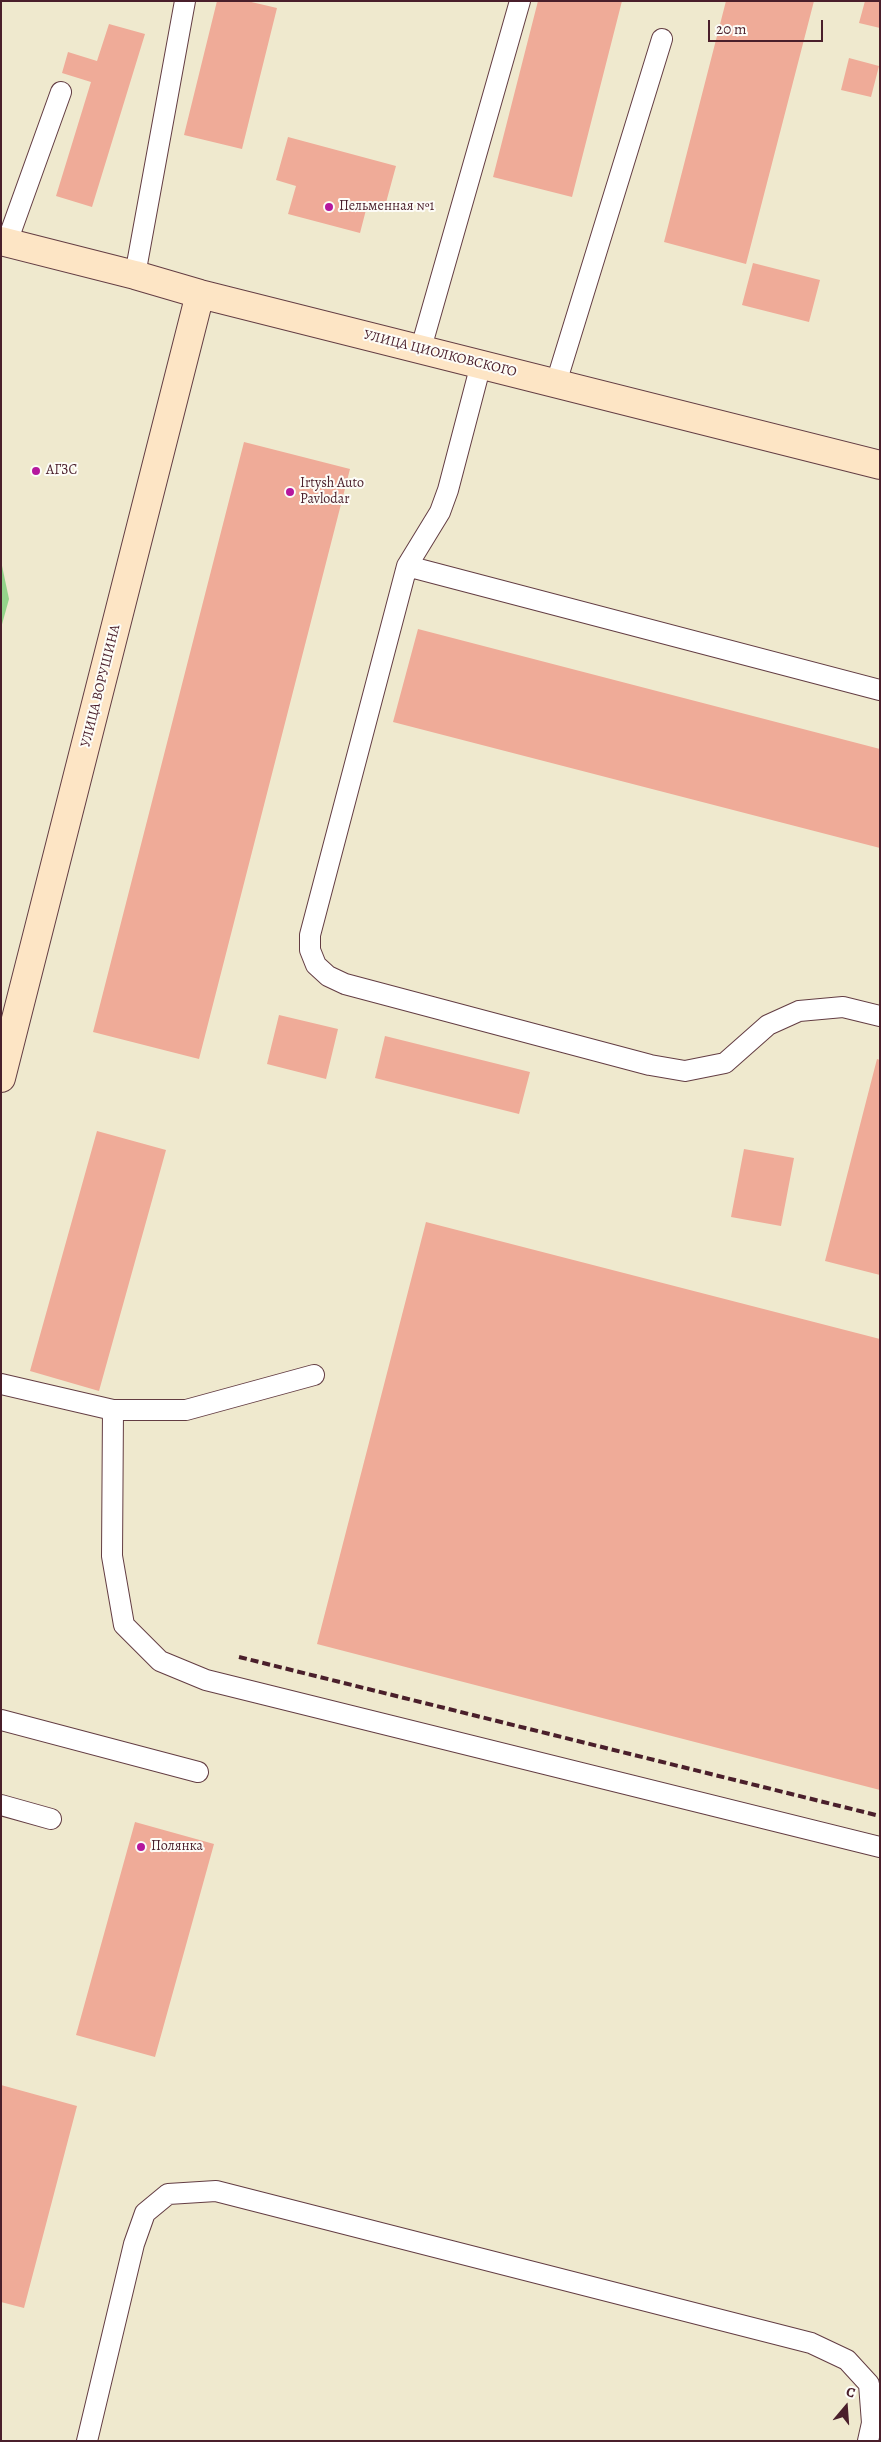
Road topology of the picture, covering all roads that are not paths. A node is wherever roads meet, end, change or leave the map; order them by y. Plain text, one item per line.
1 (185, 1) edge
2 (520, 1) edge
3 (662, 39) dead end
4 (61, 92) dead end
5 (4, 242) edge
6 (135, 274) junction
7 (200, 294) junction
8 (421, 348) junction
9 (481, 364) junction
10 (556, 383) junction
11 (880, 465) edge
12 (407, 566) junction
13 (880, 690) edge
14 (880, 1016) edge
15 (1, 1078) edge
16 (314, 1375) dead end
17 (1, 1384) edge
18 (113, 1410) junction
19 (1, 1720) edge
20 (198, 1772) dead end
21 (1, 1805) edge
22 (50, 1819) dead end
23 (880, 1847) edge
24 (880, 2397) edge
25 (870, 2432) edge
26 (87, 2441) edge

1 - 6 lane
2 - 8 lane
3 - 10 lane
4 - 5 lane
5 - 6 street, УЛИЦА ЦИОЛКОВСКОГО
6 - 7 street, УЛИЦА ЦИОЛКОВСКОГО
7 - 8 street, УЛИЦА ЦИОЛКОВСКОГО
7 - 15 street, УЛИЦА ВОРУШИНА
8 - 9 street, УЛИЦА ЦИОЛКОВСКОГО
9 - 10 street, УЛИЦА ЦИОЛКОВСКОГО
9 - 12 lane
10 - 11 street, УЛИЦА ЦИОЛКОВСКОГО
12 - 13 lane
12 - 14 lane
16 - 18 lane
17 - 18 lane
18 - 23 lane
19 - 20 lane
21 - 22 lane
24 - 25 lane
25 - 26 lane

